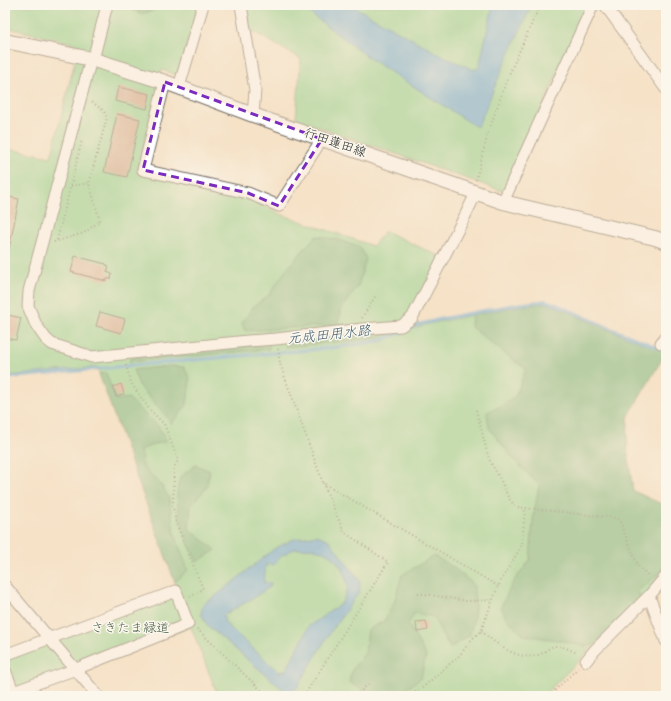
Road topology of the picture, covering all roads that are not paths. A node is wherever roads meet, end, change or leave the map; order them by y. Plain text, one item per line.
1 (107, 5) edge
2 (203, 5) edge
3 (241, 5) edge
4 (592, 5) edge
5 (605, 5) edge
6 (5, 41) edge
7 (93, 55) junction
8 (165, 82) junction
9 (179, 87) junction
10 (666, 89) edge
11 (253, 115) junction
12 (322, 139) junction
13 (476, 188) junction
14 (503, 202) junction
15 (666, 242) edge
16 (662, 580) edge
17 (5, 586) edge
18 (649, 596) junction
19 (49, 638) junction
20 (666, 641) edge
21 (5, 654) edge
22 (586, 660) road end
23 (76, 669) junction
24 (5, 670) edge
25 (9, 693) edge
26 (98, 696) edge

1 - 7 street
2 - 9 street
3 - 11 street
4 - 14 street
5 - 10 street
6 - 7 main road, 行田蓮田線
7 - 8 main road, 行田蓮田線
7 - 13 street
8 - 9 main road, 行田蓮田線
8 - 12 street
9 - 11 main road, 行田蓮田線
11 - 12 main road, 行田蓮田線
12 - 13 main road, 行田蓮田線
13 - 14 main road, 行田蓮田線
14 - 15 main road, 行田蓮田線
16 - 18 street
17 - 19 street
18 - 20 street
18 - 22 street
19 - 21 street
19 - 23 street
19 - 23 street
23 - 25 street
23 - 26 street
24 - 25 street

